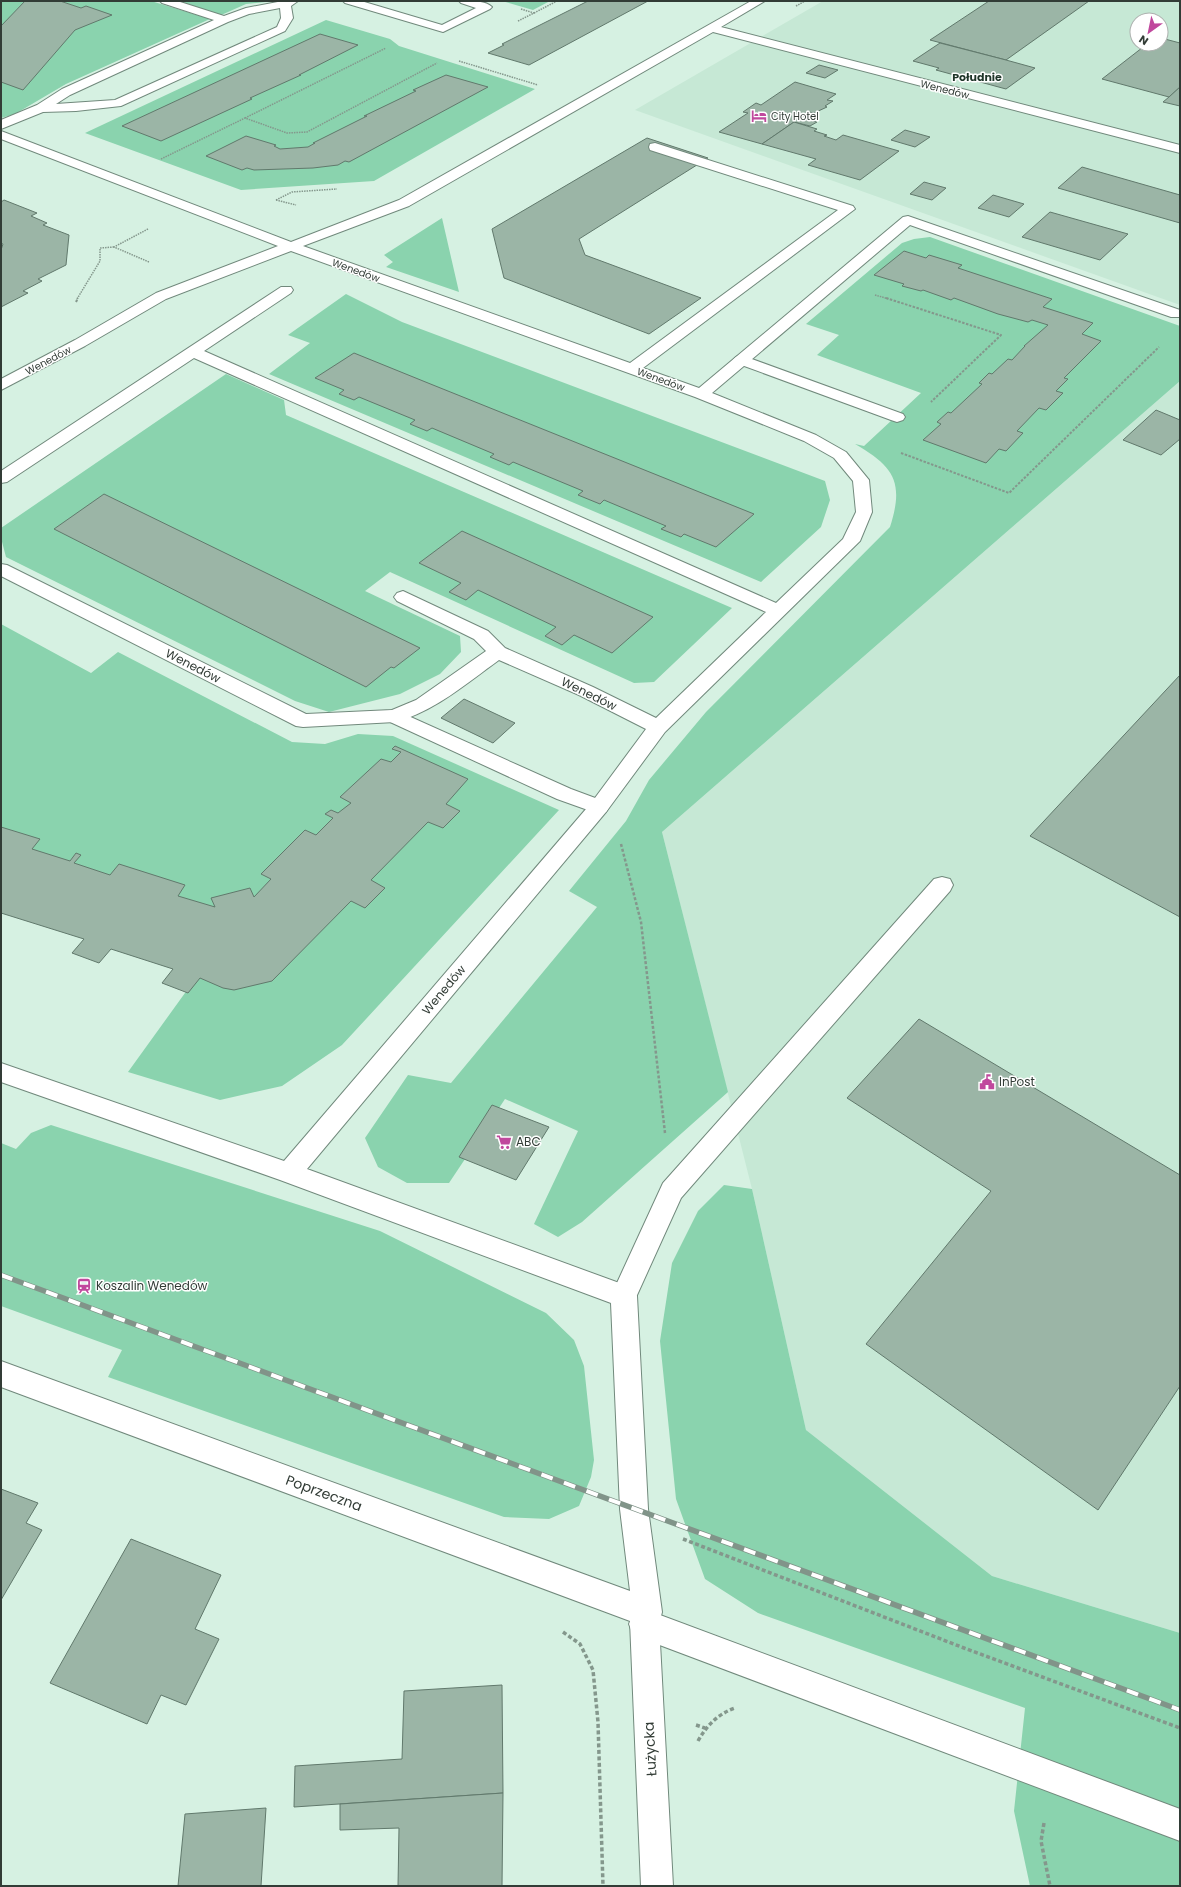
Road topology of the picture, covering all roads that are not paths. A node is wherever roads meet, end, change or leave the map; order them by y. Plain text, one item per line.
1 (166, 1) edge
2 (349, 1) edge
3 (465, 1) edge
4 (759, 1) edge
5 (288, 3) edge
6 (224, 20) junction
7 (711, 28) junction
8 (41, 108) junction
9 (1, 125) edge
10 (1, 135) edge
11 (655, 147) dead end
12 (1180, 149) edge
13 (292, 247) junction
14 (286, 290) dead end
15 (1176, 314) dead end
16 (193, 352) junction
17 (740, 360) junction
18 (632, 369) junction
19 (1, 385) edge
20 (700, 394) junction
21 (897, 417) dead end
22 (1, 478) edge
23 (3, 573) edge
24 (403, 597) dead end
25 (779, 611) junction
26 (498, 652) junction
27 (395, 716) junction
28 (658, 727) junction
29 (598, 807) junction
30 (942, 885) dead end
31 (1, 1072) edge
32 (289, 1174) junction
33 (624, 1296) junction
34 (1, 1374) edge
35 (646, 1618) junction
36 (1180, 1825) edge
37 (657, 1886) edge

1 - 6 street
2 - 3 street
4 - 7 street, Wenedów
5 - 6 street
5 - 8 street
6 - 8 street
7 - 12 street, Wenedów
7 - 13 street, Wenedów
8 - 9 street
10 - 13 street, Wenedów
11 - 18 street
13 - 18 street, Wenedów
13 - 19 street, Wenedów
14 - 16 street
15 - 17 street
16 - 22 street
16 - 25 street
17 - 20 street
17 - 21 street
18 - 20 street, Wenedów
20 - 25 street, Wenedów
23 - 27 street, Wenedów
24 - 26 street, Wenedów
25 - 28 street, Wenedów
26 - 27 street, Wenedów
26 - 28 street, Wenedów
27 - 29 street, Wenedów
28 - 29 street, Wenedów
29 - 32 street, Wenedów
30 - 33 street
31 - 32 street
32 - 33 street
33 - 35 street, Łużycka
34 - 35 street, Poprzeczna
35 - 36 street, Poprzeczna
35 - 37 street, Łużycka

